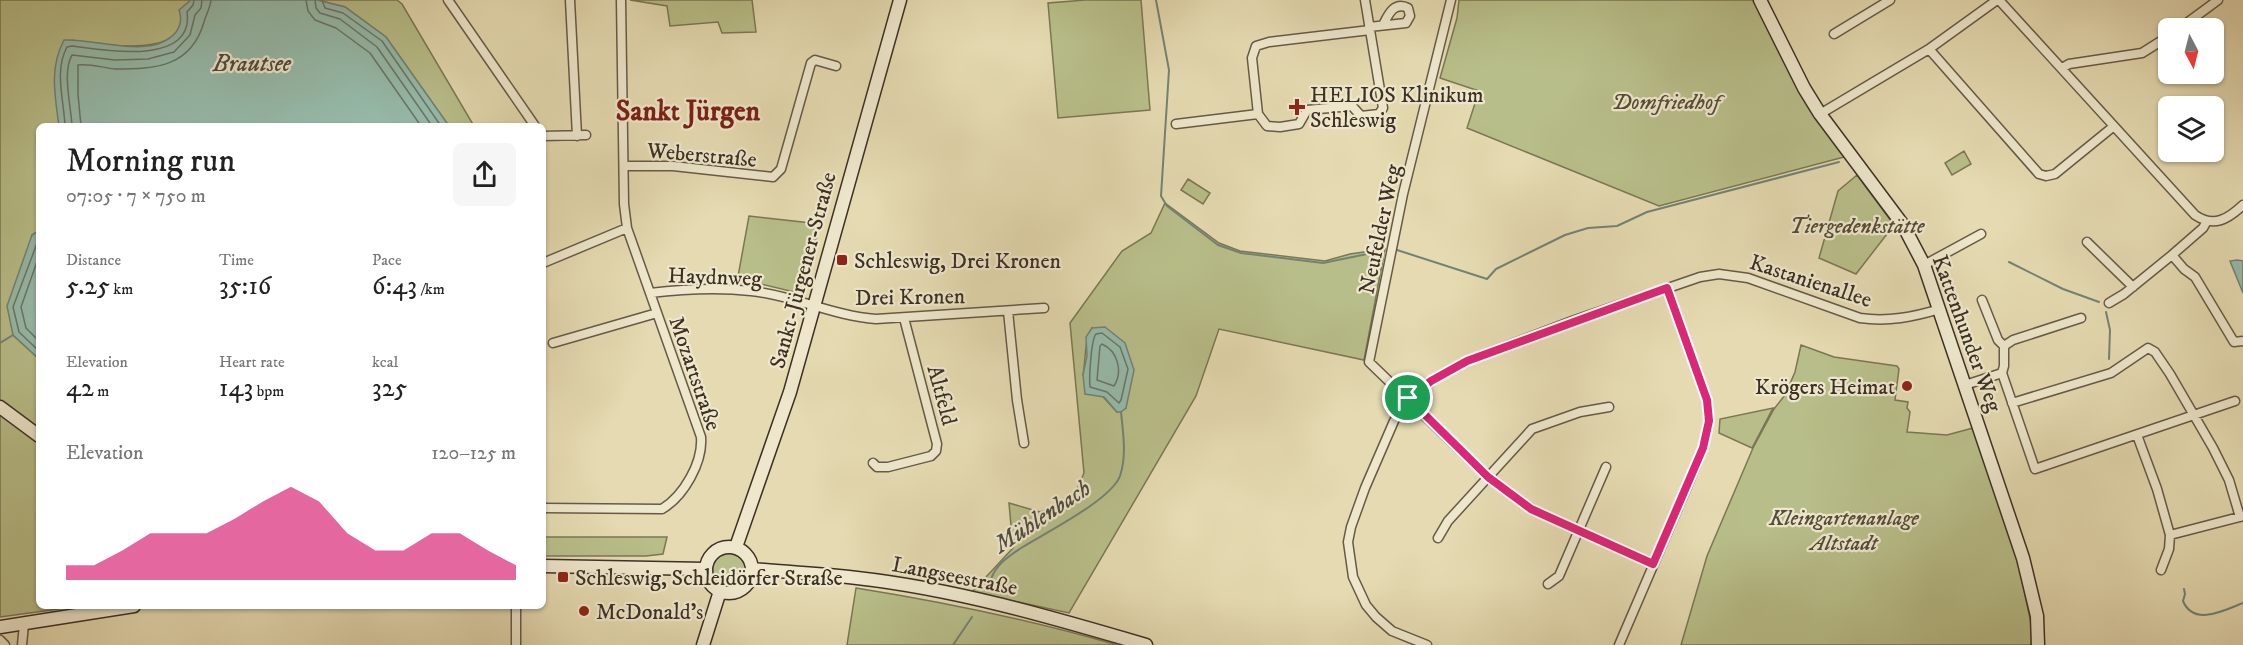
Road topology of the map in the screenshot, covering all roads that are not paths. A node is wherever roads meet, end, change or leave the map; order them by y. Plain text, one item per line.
1 (448, 0) edge
2 (570, 0) edge
3 (621, 0) edge
4 (900, 0) edge
5 (1365, 0) edge
6 (1451, 0) edge
7 (1760, 0) edge
8 (1890, 0) edge
9 (1998, 0) edge
10 (2218, 0) edge
11 (1880, 3) edge
12 (2194, 18) edge
13 (1383, 25) dead end
14 (1370, 29) junction
15 (1834, 34) dead end
16 (2158, 43) edge
17 (1929, 49) junction
18 (836, 66) dead end
19 (2062, 68) junction
20 (1258, 114) junction
21 (1820, 114) junction
22 (534, 123) edge
23 (1176, 124) dead end
24 (2114, 126) junction
25 (546, 136) edge
26 (624, 166) junction
27 (2243, 205) edge
28 (2207, 221) junction
29 (627, 228) junction
30 (1981, 234) dead end
31 (2087, 242) dead end
32 (2172, 255) junction
33 (546, 262) edge
34 (1924, 265) junction
35 (2133, 287) junction
36 (1667, 288) junction
37 (650, 293) junction
38 (1982, 300) dead end
39 (2109, 303) dead end
40 (814, 307) junction
41 (1044, 308) dead end
42 (1940, 309) junction
43 (1008, 311) junction
44 (657, 313) junction
45 (904, 318) junction
46 (2081, 318) dead end
47 (2243, 340) edge
48 (553, 343) dead end
49 (2004, 346) junction
50 (2002, 373) junction
51 (1965, 385) junction
52 (1408, 398) junction
53 (2235, 401) dead end
54 (2012, 403) junction
55 (0, 407) edge
56 (1609, 407) dead end
57 (2193, 416) junction
58 (36, 434) edge
59 (2137, 435) junction
60 (1024, 443) dead end
61 (873, 464) dead end
62 (1606, 467) dead end
63 (1488, 477) junction
64 (546, 508) edge
65 (2242, 517) edge
66 (1579, 530) junction
67 (2170, 535) junction
68 (1438, 538) dead end
69 (736, 547) junction
70 (1653, 564) junction
71 (546, 566) edge
72 (705, 569) junction
73 (752, 569) junction
74 (2161, 570) dead end
75 (1548, 584) dead end
76 (720, 591) junction
77 (116, 609) edge
78 (516, 609) edge
79 (24, 624) junction
80 (0, 627) edge
81 (0, 640) edge
82 (5, 645) edge
83 (22, 645) edge
84 (516, 645) edge
85 (703, 645) edge
86 (1146, 645) edge
87 (1427, 645) edge
88 (1619, 645) edge
89 (2038, 645) edge

1 - 22 street
2 - 25 street
3 - 26 street, Mozartstraße
4 - 40 street, Sankt-Jürgener-Straße
5 - 14 street
6 - 52 street, Neufelder Weg
7 - 21 street, Kattenhunder Weg
8 - 11 street
9 - 17 street
9 - 19 street
10 - 12 street
11 - 15 street
13 - 14 street
14 - 20 street
14 - 20 street
16 - 19 street
17 - 21 street
17 - 24 street
18 - 26 street, Weberstraße
19 - 24 street
20 - 23 street
21 - 34 street, Kattenhunder Weg
24 - 28 street
26 - 29 street, Mozartstraße
27 - 28 street
28 - 32 street
29 - 33 street
29 - 37 street, Mozartstraße
30 - 34 street
31 - 35 street
32 - 35 street
32 - 47 street
34 - 42 street, Kattenhunder Weg
35 - 39 street
36 - 42 street, Kastanienallee
36 - 52 street, Kastanienallee
36 - 70 street
37 - 40 street, Haydnweg
37 - 44 street, Mozartstraße
38 - 49 street
40 - 45 street, Drei Kronen
40 - 69 street, Sankt-Jürgener-Straße
41 - 43 street, Drei Kronen
42 - 51 street, Kattenhunder Weg
43 - 45 street, Drei Kronen
43 - 60 street
44 - 48 street
44 - 64 street, Mozartstraße
45 - 61 street, Altfeld
46 - 49 street
49 - 50 street
50 - 51 street
50 - 54 street
51 - 89 street, Kattenhunder Weg
52 - 63 street
52 - 87 street
53 - 57 street
54 - 57 street
54 - 59 street
55 - 58 street
56 - 63 street
57 - 59 street
57 - 65 street
59 - 67 street
62 - 66 street
63 - 66 street
63 - 68 street
65 - 67 street
66 - 70 street
66 - 75 street
67 - 74 street
69 - 72 street
69 - 73 street
70 - 88 street
71 - 72 street
72 - 76 street
73 - 76 street
73 - 86 street, Langseestraße
76 - 85 street
77 - 79 street
78 - 84 street
79 - 80 street
79 - 83 street
81 - 82 street

